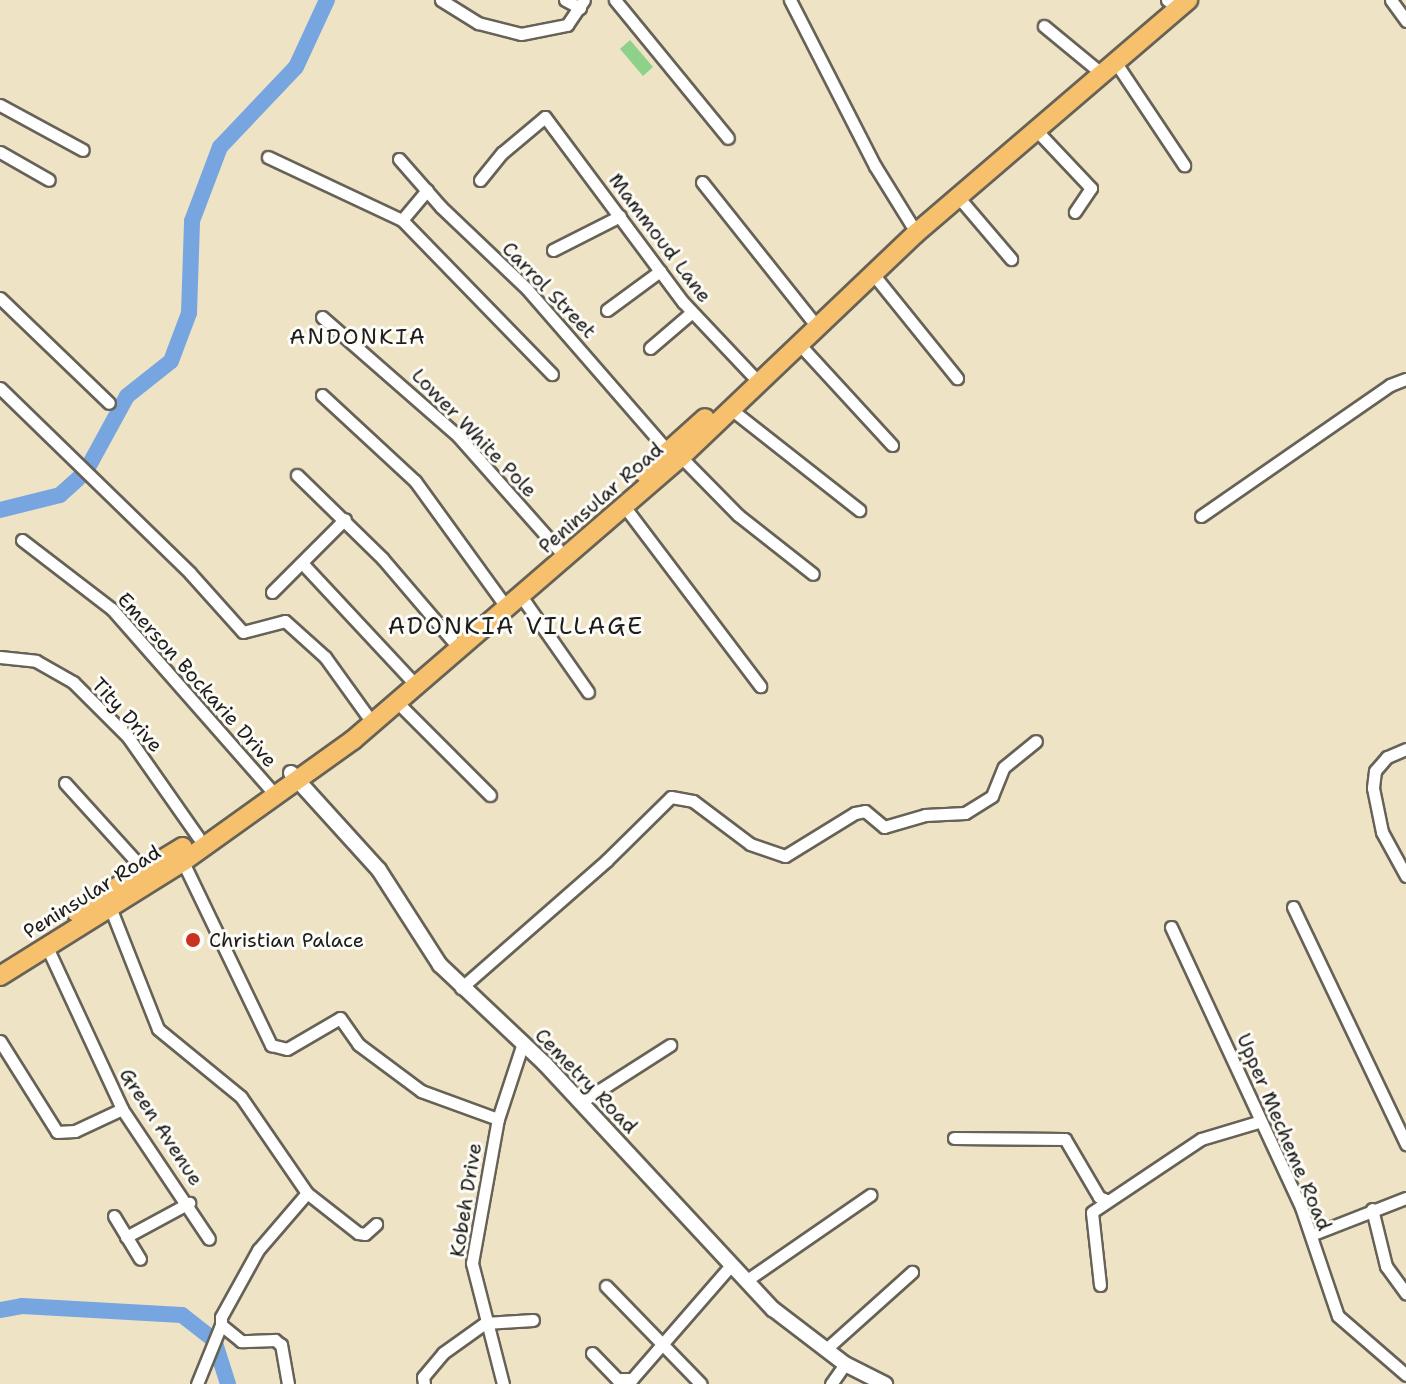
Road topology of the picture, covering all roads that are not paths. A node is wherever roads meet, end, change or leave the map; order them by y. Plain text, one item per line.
1 (441, 0) edge
2 (565, 0) edge
3 (615, 0) edge
4 (790, 0) edge
5 (1174, 0) edge
6 (1391, 0) edge
7 (582, 4) edge
8 (1406, 21) edge
9 (1044, 26) dead end
10 (1116, 63) junction
11 (1095, 68) junction
12 (0, 105) edge
13 (1038, 132) junction
14 (728, 138) dead end
15 (83, 150) dead end
16 (0, 152) edge
17 (268, 157) dead end
18 (399, 159) dead end
19 (1184, 165) dead end
20 (49, 180) dead end
21 (480, 180) dead end
22 (702, 182) dead end
23 (427, 190) junction
24 (960, 199) junction
25 (1075, 212) dead end
26 (620, 216) junction
27 (402, 220) junction
28 (911, 224) junction
29 (553, 250) dead end
30 (1011, 259) dead end
31 (660, 271) junction
32 (873, 274) junction
33 (0, 298) edge
34 (607, 310) dead end
35 (692, 312) junction
36 (322, 317) dead end
37 (811, 319) junction
38 (800, 345) junction
39 (650, 348) dead end
40 (552, 374) dead end
41 (752, 375) junction
42 (957, 378) dead end
43 (1406, 379) edge
44 (0, 388) edge
45 (322, 395) dead end
46 (109, 403) dead end
47 (732, 410) junction
48 (892, 445) dead end
49 (674, 452) junction
50 (297, 475) dead end
51 (624, 506) junction
52 (859, 510) dead end
53 (1201, 516) dead end
54 (345, 519) junction
55 (22, 540) dead end
56 (558, 549) junction
57 (302, 563) junction
58 (813, 574) dead end
59 (272, 592) dead end
60 (521, 596) junction
61 (501, 600) junction
62 (453, 641) junction
63 (0, 657) edge
64 (410, 679) junction
65 (760, 686) dead end
66 (588, 692) dead end
67 (398, 703) junction
68 (366, 714) junction
69 (1036, 741) dead end
70 (1406, 749) edge
71 (295, 777) junction
72 (65, 783) dead end
73 (269, 788) junction
74 (490, 795) dead end
75 (198, 837) junction
76 (180, 856) junction
77 (144, 870) junction
78 (1406, 876) edge
79 (107, 901) junction
80 (1293, 907) dead end
81 (1171, 927) dead end
82 (46, 945) junction
83 (0, 962) edge
84 (0, 976) edge
85 (461, 988) junction
86 (0, 1041) edge
87 (523, 1043) junction
88 (670, 1045) dead end
89 (581, 1102) junction
90 (122, 1109) junction
91 (498, 1119) junction
92 (1258, 1122) junction
93 (954, 1138) dead end
94 (1406, 1144) edge
95 (307, 1193) junction
96 (870, 1195) dead end
97 (1406, 1198) edge
98 (1106, 1200) junction
99 (189, 1203) junction
100 (1372, 1209) junction
101 (114, 1216) dead end
102 (376, 1224) dead end
103 (1311, 1235) junction
104 (126, 1237) junction
105 (209, 1239) dead end
106 (140, 1259) dead end
107 (732, 1264) junction
108 (912, 1272) dead end
109 (747, 1280) junction
110 (1100, 1285) dead end
111 (606, 1286) dead end
112 (1406, 1294) edge
113 (533, 1320) dead end
114 (485, 1323) junction
115 (219, 1328) junction
116 (660, 1347) junction
117 (825, 1350) junction
118 (592, 1353) dead end
119 (845, 1364) junction
120 (1406, 1375) edge
121 (625, 1383) edge
122 (197, 1384) edge
123 (288, 1384) edge
124 (424, 1384) edge
125 (503, 1384) edge
126 (701, 1384) edge
127 (831, 1384) edge
128 (885, 1384) edge

1 - 7 street
2 - 7 street
3 - 14 street
4 - 28 street
5 - 10 main road, Peninsular Road
5 - 11 main road, Peninsular Road
6 - 8 street
9 - 11 street
10 - 13 main road, Peninsular Road
10 - 19 street
11 - 28 main road, Peninsular Road
12 - 15 street
13 - 24 main road, Peninsular Road
13 - 25 street
16 - 20 street
17 - 27 street
18 - 23 street, Carrol Street
21 - 26 street, Mammoud Lane
22 - 37 street
23 - 27 street
23 - 49 street, Carrol Street
24 - 30 street
24 - 32 main road, Peninsular Road
26 - 29 street
26 - 31 street, Mammoud Lane
27 - 40 street
28 - 37 main road, Peninsular Road
31 - 34 street
31 - 35 street, Mammoud Lane
32 - 38 main road, Peninsular Road
32 - 42 street
33 - 46 street
35 - 39 street
35 - 41 street, Mammoud Lane
36 - 56 street, Lower White Pole
37 - 41 main road, Peninsular Road
38 - 47 main road, Peninsular Road
38 - 48 street
41 - 49 main road, Peninsular Road
43 - 53 street
44 - 68 street
45 - 61 street
47 - 49 main road, Peninsular Road
47 - 52 street
49 - 51 main road, Peninsular Road
49 - 56 main road, Peninsular Road
49 - 58 street, Carrol Street
50 - 54 street
51 - 60 main road, Peninsular Road
51 - 65 street
54 - 57 street
54 - 62 street
55 - 73 street, Emerson Bockarie Drive
56 - 61 main road, Peninsular Road
57 - 59 street
57 - 64 street
60 - 66 street
60 - 67 main road, Peninsular Road
61 - 62 main road, Peninsular Road
62 - 64 main road, Peninsular Road
63 - 75 street, Tity Drive
64 - 68 main road, Peninsular Road
67 - 71 main road, Peninsular Road
67 - 74 street
68 - 71 main road, Peninsular Road
69 - 85 street
70 - 78 street
71 - 73 main road, Peninsular Road
71 - 76 main road, Peninsular Road
71 - 85 street, Cemetry Road
72 - 77 street
73 - 75 main road, Peninsular Road
75 - 76 main road, Peninsular Road
76 - 77 main road, Peninsular Road
76 - 79 main road, Peninsular Road
76 - 91 street
77 - 79 main road, Peninsular Road
79 - 82 main road, Peninsular Road
79 - 83 main road, Peninsular Road
79 - 95 street
80 - 94 street
81 - 92 street, Upper Mecheme Road
82 - 84 main road, Peninsular Road
82 - 90 street, Green Avenue
85 - 87 street, Cemetry Road
86 - 90 street
87 - 89 street, Cemetry Road
87 - 91 street, Kobeh Drive
88 - 89 street
89 - 107 street, Cemetry Road
90 - 99 street, Green Avenue
91 - 114 street, Kobeh Drive
92 - 98 street
92 - 103 street, Upper Mecheme Road
93 - 98 street
95 - 102 street
95 - 115 street
96 - 109 street
97 - 100 street
98 - 110 street
99 - 104 street
99 - 105 street, Green Avenue
100 - 103 street
100 - 112 street
101 - 104 street
103 - 120 street, Upper Mecheme Road
104 - 106 street
107 - 109 street, Cemetry Road
107 - 116 street
108 - 117 street
109 - 117 street, Cemetry Road
111 - 116 street
113 - 114 street
114 - 124 street
114 - 125 street, Kobeh Drive
115 - 122 street
115 - 123 street
116 - 121 street
116 - 126 street
117 - 119 street, Cemetry Road
118 - 121 street
119 - 127 street
119 - 128 street, Cemetry Road

